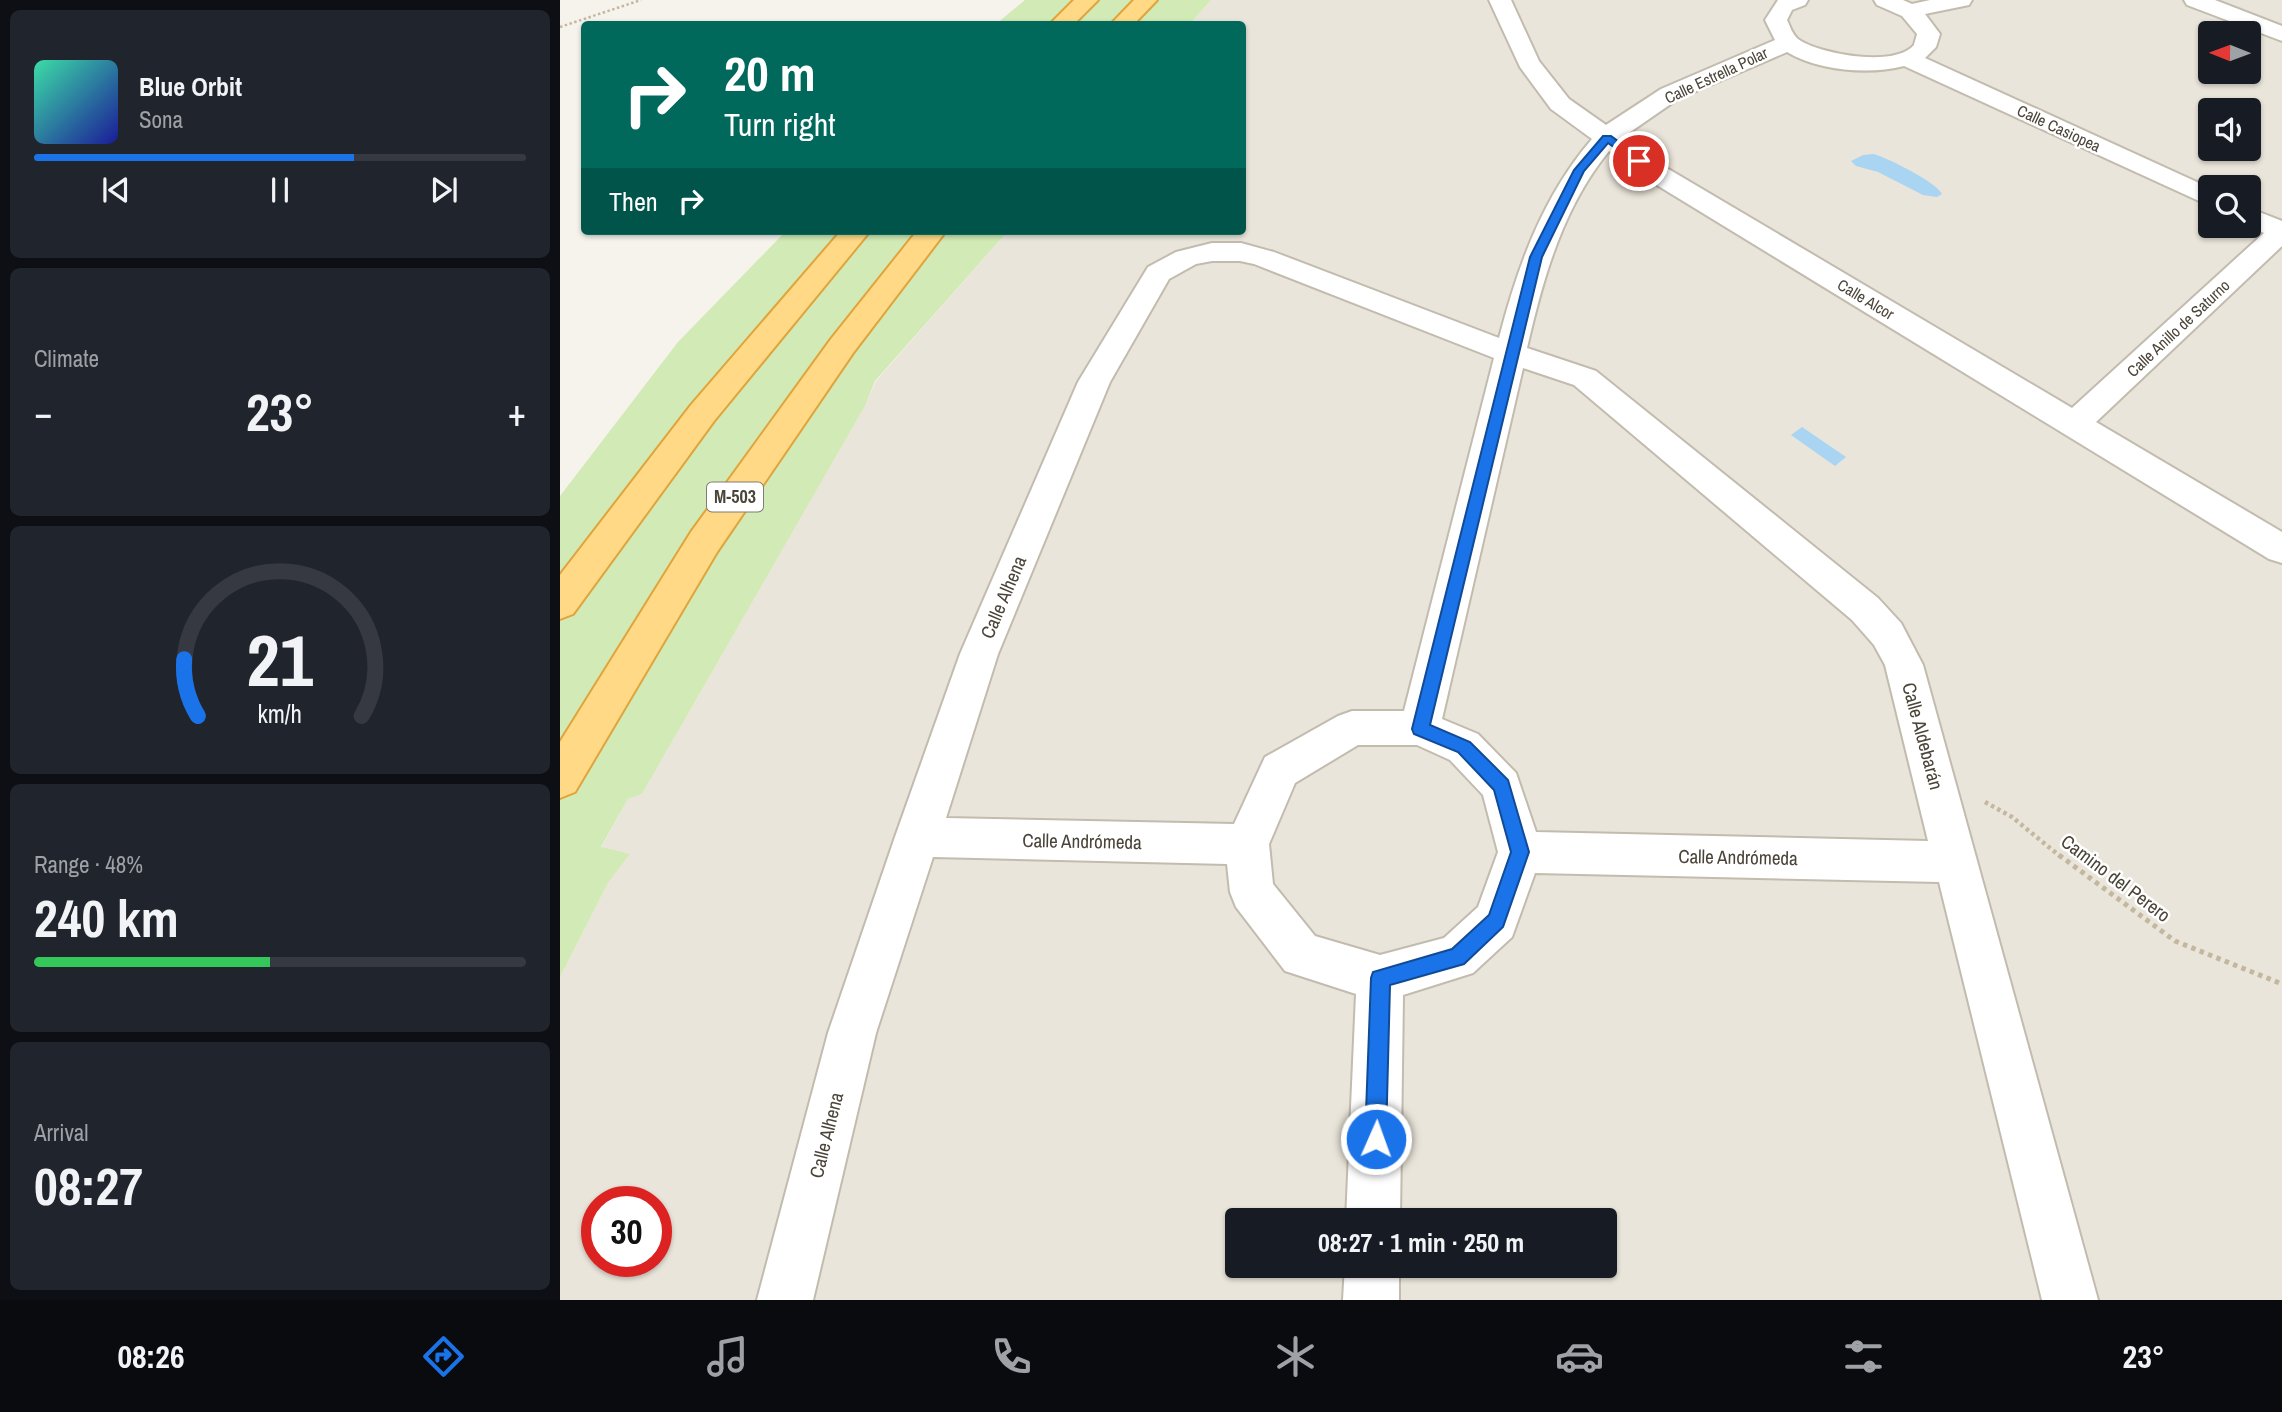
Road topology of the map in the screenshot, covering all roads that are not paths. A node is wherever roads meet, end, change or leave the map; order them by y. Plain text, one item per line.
1 (1087, 0) edge
2 (1146, 0) edge
3 (1500, 0) edge
4 (1797, 0) edge
5 (1885, 0) edge
6 (1961, 0) edge
7 (2195, 0) edge
8 (1910, 11) junction
9 (1064, 21) edge
10 (1125, 21) edge
11 (2282, 34) edge
12 (1788, 43) junction
13 (1908, 59) junction
14 (1607, 138) junction
15 (2198, 192) edge
16 (2261, 221) edge
17 (2282, 231) edge
18 (852, 235) edge
19 (929, 235) edge
20 (1512, 354) junction
21 (2074, 424) junction
22 (2282, 549) edge
23 (560, 604) edge
24 (1420, 729) junction
25 (560, 779) edge
26 (917, 837) junction
27 (1247, 844) junction
28 (1520, 852) junction
29 (1955, 862) junction
30 (1380, 978) junction
31 (1373, 1208) edge
32 (1372, 1278) edge
33 (785, 1300) edge
34 (1371, 1300) edge
35 (2070, 1300) edge

1 - 9 highway
2 - 10 highway
3 - 14 street, Calle Alcor
4 - 12 street
5 - 8 street
6 - 8 street
7 - 11 street
8 - 13 street
12 - 13 street
12 - 14 street, Calle Estrella Polar
13 - 15 street, Calle Casiopea
14 - 20 street, Calle Estrella Polar
14 - 21 street, Calle Alcor
16 - 17 street
17 - 21 street, Calle Anillo de Saturno
18 - 23 highway
19 - 25 highway, M-503
20 - 24 street, Calle Estrella Polar
20 - 26 street, Calle Alhena
20 - 29 street, Calle Aldebarán
21 - 22 street, Calle Alcor
24 - 27 street
24 - 28 street
26 - 27 street, Calle Andrómeda
26 - 33 street, Calle Alhena
27 - 30 street
28 - 29 street, Calle Andrómeda
28 - 30 street
29 - 35 street, Calle Aldebarán
30 - 31 street
32 - 34 street

